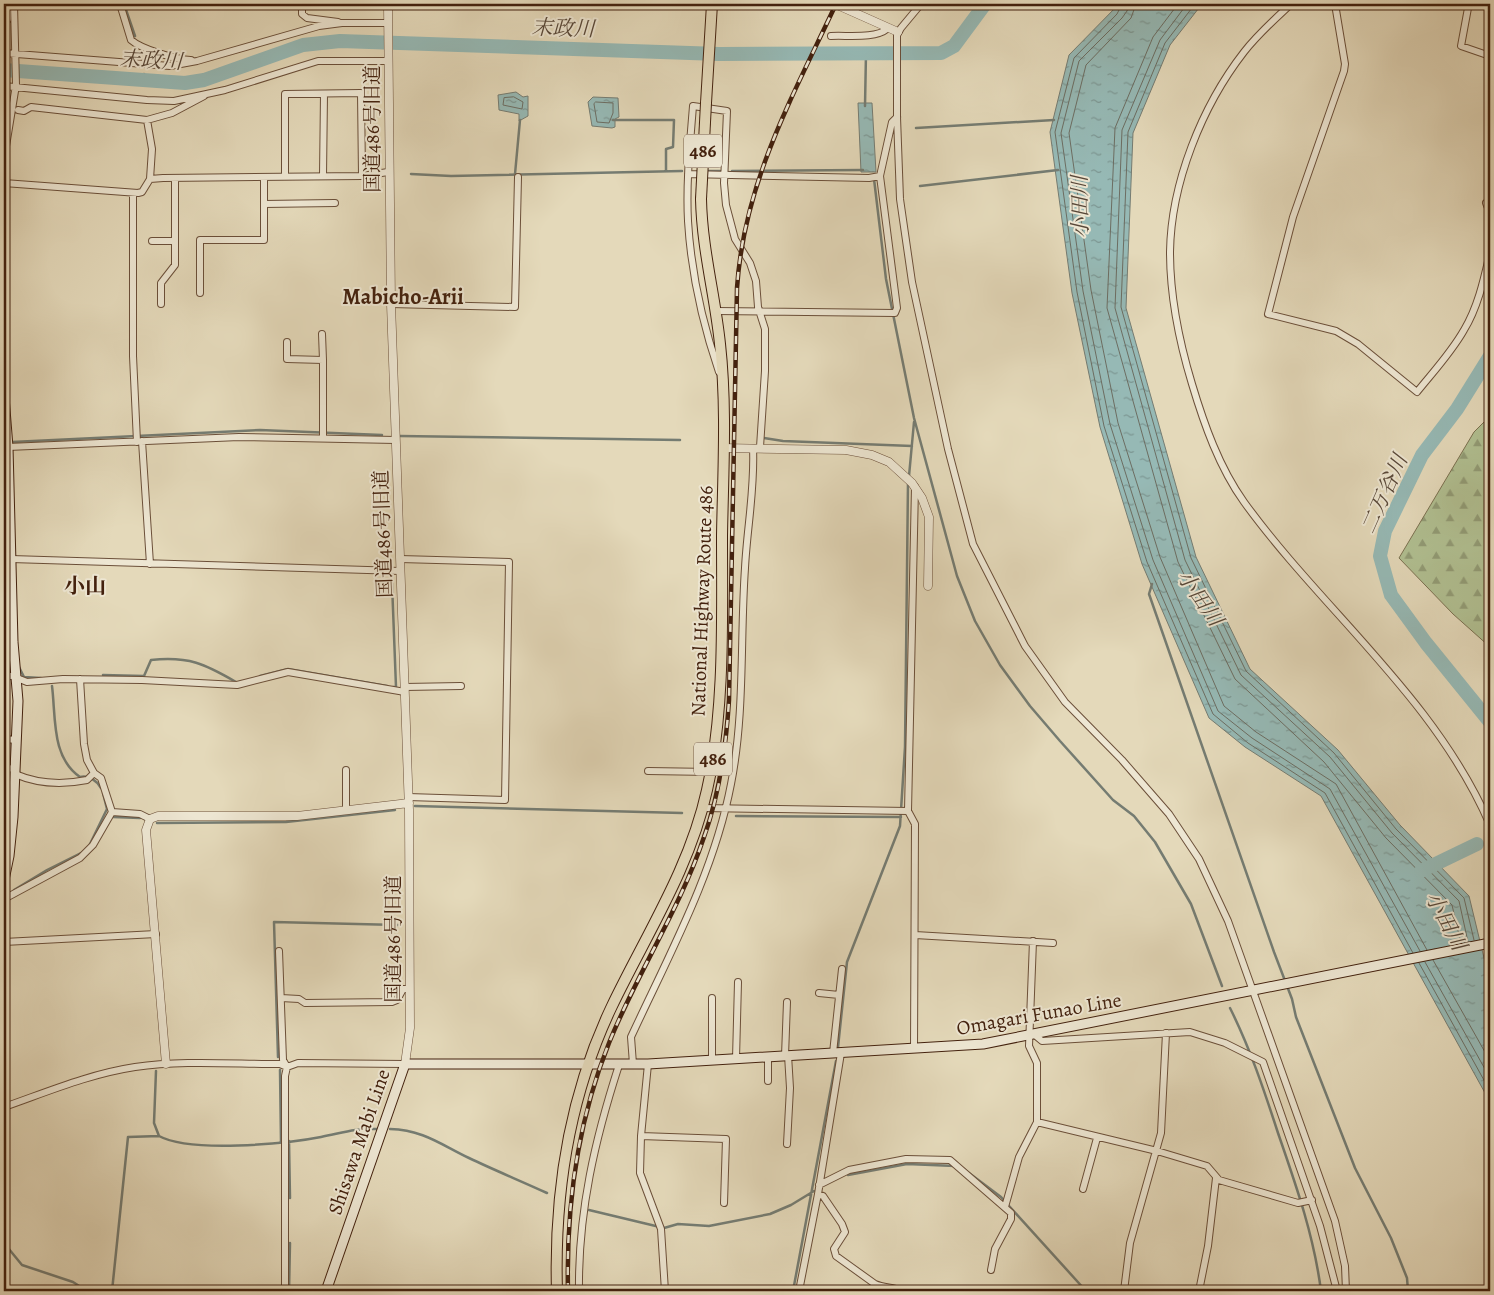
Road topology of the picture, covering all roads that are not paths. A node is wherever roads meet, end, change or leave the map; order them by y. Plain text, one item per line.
1 (8, 4) edge
2 (14, 4) edge
3 (120, 4) edge
4 (302, 4) edge
5 (388, 4) edge
6 (712, 4) edge
7 (835, 4) edge
8 (921, 4) edge
9 (1291, 4) edge
10 (1335, 4) edge
11 (1466, 4) edge
12 (8, 19) dead end
13 (342, 23) junction
14 (388, 23) junction
15 (887, 29) junction
16 (898, 32) junction
17 (831, 36) dead end
18 (4, 53) edge
19 (17, 54) junction
20 (1490, 56) edge
21 (197, 61) junction
22 (388, 61) junction
23 (4, 86) edge
24 (16, 86) junction
25 (324, 94) junction
26 (205, 95) junction
27 (18, 110) dead end
28 (897, 117) junction
29 (147, 120) junction
30 (388, 172) junction
31 (688, 174) junction
32 (285, 176) junction
33 (323, 176) junction
34 (362, 176) junction
35 (724, 176) junction
36 (879, 176) junction
37 (264, 177) junction
38 (176, 178) junction
39 (518, 178) dead end
40 (150, 179) junction
41 (4, 183) edge
42 (133, 193) junction
43 (1490, 202) edge
44 (264, 204) junction
45 (335, 204) dead end
46 (1490, 213) edge
47 (175, 240) junction
48 (152, 241) dead end
49 (1490, 253) edge
50 (200, 293) dead end
51 (161, 304) dead end
52 (391, 304) junction
53 (716, 311) junction
54 (760, 312) junction
55 (322, 334) dead end
56 (287, 342) dead end
57 (323, 360) junction
58 (4, 368) edge
59 (723, 385) junction
60 (4, 396) edge
61 (323, 434) junction
62 (138, 439) junction
63 (396, 440) junction
64 (8, 447) junction
65 (757, 447) junction
66 (723, 448) junction
67 (913, 485) junction
68 (11, 559) junction
69 (400, 559) junction
70 (150, 564) junction
71 (400, 571) junction
72 (928, 586) dead end
73 (8, 641) edge
74 (17, 676) junction
75 (4, 677) edge
76 (80, 679) junction
77 (461, 686) dead end
78 (405, 690) junction
79 (4, 739) edge
80 (16, 740) junction
81 (4, 768) edge
82 (346, 770) dead end
83 (15, 771) junction
84 (648, 771) dead end
85 (711, 772) junction
86 (94, 773) junction
87 (4, 788) edge
88 (14, 788) junction
89 (409, 800) junction
90 (702, 808) junction
91 (726, 809) junction
92 (346, 810) junction
93 (908, 811) junction
94 (112, 812) junction
95 (150, 819) junction
96 (1490, 826) edge
97 (4, 880) edge
98 (4, 900) edge
99 (156, 934) junction
100 (914, 935) junction
101 (1033, 941) junction
102 (4, 942) edge
103 (1053, 943) dead end
104 (1490, 943) edge
105 (279, 951) dead end
106 (842, 968) dead end
107 (738, 982) dead end
108 (410, 989) junction
109 (1253, 991) junction
110 (819, 993) dead end
111 (839, 995) junction
112 (281, 998) junction
113 (712, 998) dead end
114 (787, 1002) dead end
115 (1166, 1033) junction
116 (1032, 1036) junction
117 (914, 1049) junction
118 (837, 1053) junction
119 (768, 1056) junction
120 (787, 1056) junction
121 (736, 1059) junction
122 (712, 1060) junction
123 (166, 1064) junction
124 (405, 1064) junction
125 (633, 1064) junction
126 (648, 1064) junction
127 (619, 1065) junction
128 (587, 1066) junction
129 (287, 1067) junction
130 (768, 1081) dead end
131 (4, 1107) edge
132 (1037, 1122) junction
133 (641, 1136) junction
134 (1097, 1138) junction
135 (787, 1144) dead end
136 (1157, 1151) junction
137 (1216, 1178) junction
138 (819, 1185) junction
139 (1082, 1189) dead end
140 (818, 1194) junction
141 (1306, 1202) junction
142 (724, 1203) dead end
143 (1004, 1207) junction
144 (991, 1270) dead end
145 (285, 1291) edge
146 (326, 1291) edge
147 (558, 1291) edge
148 (579, 1291) edge
149 (665, 1291) edge
150 (800, 1291) edge
151 (902, 1291) edge
152 (1124, 1291) edge
153 (1199, 1291) edge
154 (1337, 1291) edge
155 (1346, 1291) edge

1 - 12 street
2 - 19 street
3 - 21 street
4 - 13 street
5 - 14 street, 国道486号旧道
6 - 53 highway, National Highway Route 486 / 486, bridge
7 - 15 street
8 - 16 street
9 - 96 street
10 - 49 street
11 - 20 street
13 - 14 street
13 - 21 street
14 - 22 street, 国道486号旧道
15 - 16 street
15 - 17 street
16 - 28 street
18 - 19 street
19 - 21 street
19 - 24 street
22 - 26 street
22 - 30 street, 国道486号旧道
23 - 24 street
24 - 26 street
24 - 41 street
25 - 32 street
25 - 33 street
25 - 34 street
26 - 29 street
27 - 29 street
28 - 36 street
28 - 109 street
29 - 40 street
30 - 34 street
30 - 52 street, 国道486号旧道
31 - 35 street
31 - 35 street
31 - 59 street
32 - 33 street
32 - 37 street
33 - 34 street
35 - 36 street
35 - 54 street
36 - 54 street
37 - 38 street
37 - 44 street
38 - 40 street
38 - 47 street
39 - 52 street
40 - 42 street
41 - 42 street
41 - 58 street
42 - 62 street
43 - 46 street
44 - 45 street
44 - 50 street
47 - 48 street
47 - 51 street
52 - 63 street, 国道486号旧道
53 - 54 street
53 - 59 highway, National Highway Route 486 / 486
54 - 65 street
55 - 57 street
56 - 57 street
57 - 61 street
59 - 66 highway, National Highway Route 486 / 486
60 - 64 main road
61 - 62 street
61 - 63 street
62 - 64 street
62 - 70 street
63 - 69 street, 国道486号旧道
64 - 68 main road
65 - 66 street
65 - 67 street
65 - 91 street
66 - 85 highway, National Highway Route 486 / 486
67 - 72 street
67 - 93 street
68 - 70 street
68 - 73 main road
69 - 71 street, 国道486号旧道
69 - 89 street
70 - 71 street
71 - 78 street, 国道486号旧道
73 - 74 main road
74 - 75 street
74 - 76 street
74 - 80 main road
76 - 78 street
76 - 86 street
77 - 78 street
78 - 89 street, 国道486号旧道
79 - 80 street
80 - 83 main road
81 - 83 street
82 - 92 street
83 - 86 street
83 - 88 main road
84 - 85 street
85 - 90 highway, National Highway Route 486 / 486
86 - 94 street
87 - 88 street
88 - 97 main road
89 - 92 street
89 - 108 street, 国道486号旧道
90 - 91 street
90 - 128 highway, National Highway Route 486 / 486
91 - 93 street
91 - 125 street
92 - 95 street
93 - 100 street
94 - 95 street
94 - 98 street
95 - 99 street
99 - 102 street
99 - 123 street
100 - 101 street
100 - 117 street
101 - 103 street
101 - 116 street
104 - 109 main road, Omagari Funao Line
105 - 112 street
106 - 111 street
107 - 121 street
108 - 112 street
108 - 124 street, 国道486号旧道
109 - 116 main road, Omagari Funao Line
109 - 155 street
110 - 111 street
111 - 118 street
112 - 129 street
113 - 122 street
114 - 120 street
115 - 116 street
115 - 136 street
115 - 141 street
116 - 117 main road, Omagari Funao Line
116 - 132 street
117 - 118 main road, Omagari Funao Line
118 - 120 main road, Omagari Funao Line
118 - 138 street
119 - 120 main road, Omagari Funao Line
119 - 121 main road, Omagari Funao Line
119 - 130 street
120 - 135 street
121 - 122 main road, Omagari Funao Line
122 - 126 main road, Omagari Funao Line
123 - 129 street
123 - 131 street
124 - 128 main road, Shisawa Mabi Line
124 - 129 street
124 - 146 main road, Shisawa Mabi Line
125 - 126 main road, Omagari Funao Line
125 - 127 main road, Omagari Funao Line
126 - 133 street
127 - 128 main road, Omagari Funao Line
127 - 148 street
128 - 147 highway, National Highway Route 486 / 486
129 - 145 street
132 - 134 street
132 - 143 street
133 - 142 street
133 - 149 street
134 - 136 street
134 - 139 street
136 - 137 street
136 - 152 street
137 - 141 street
137 - 153 street
138 - 140 street
138 - 143 street
140 - 150 street
140 - 151 street
141 - 154 street
143 - 144 street

